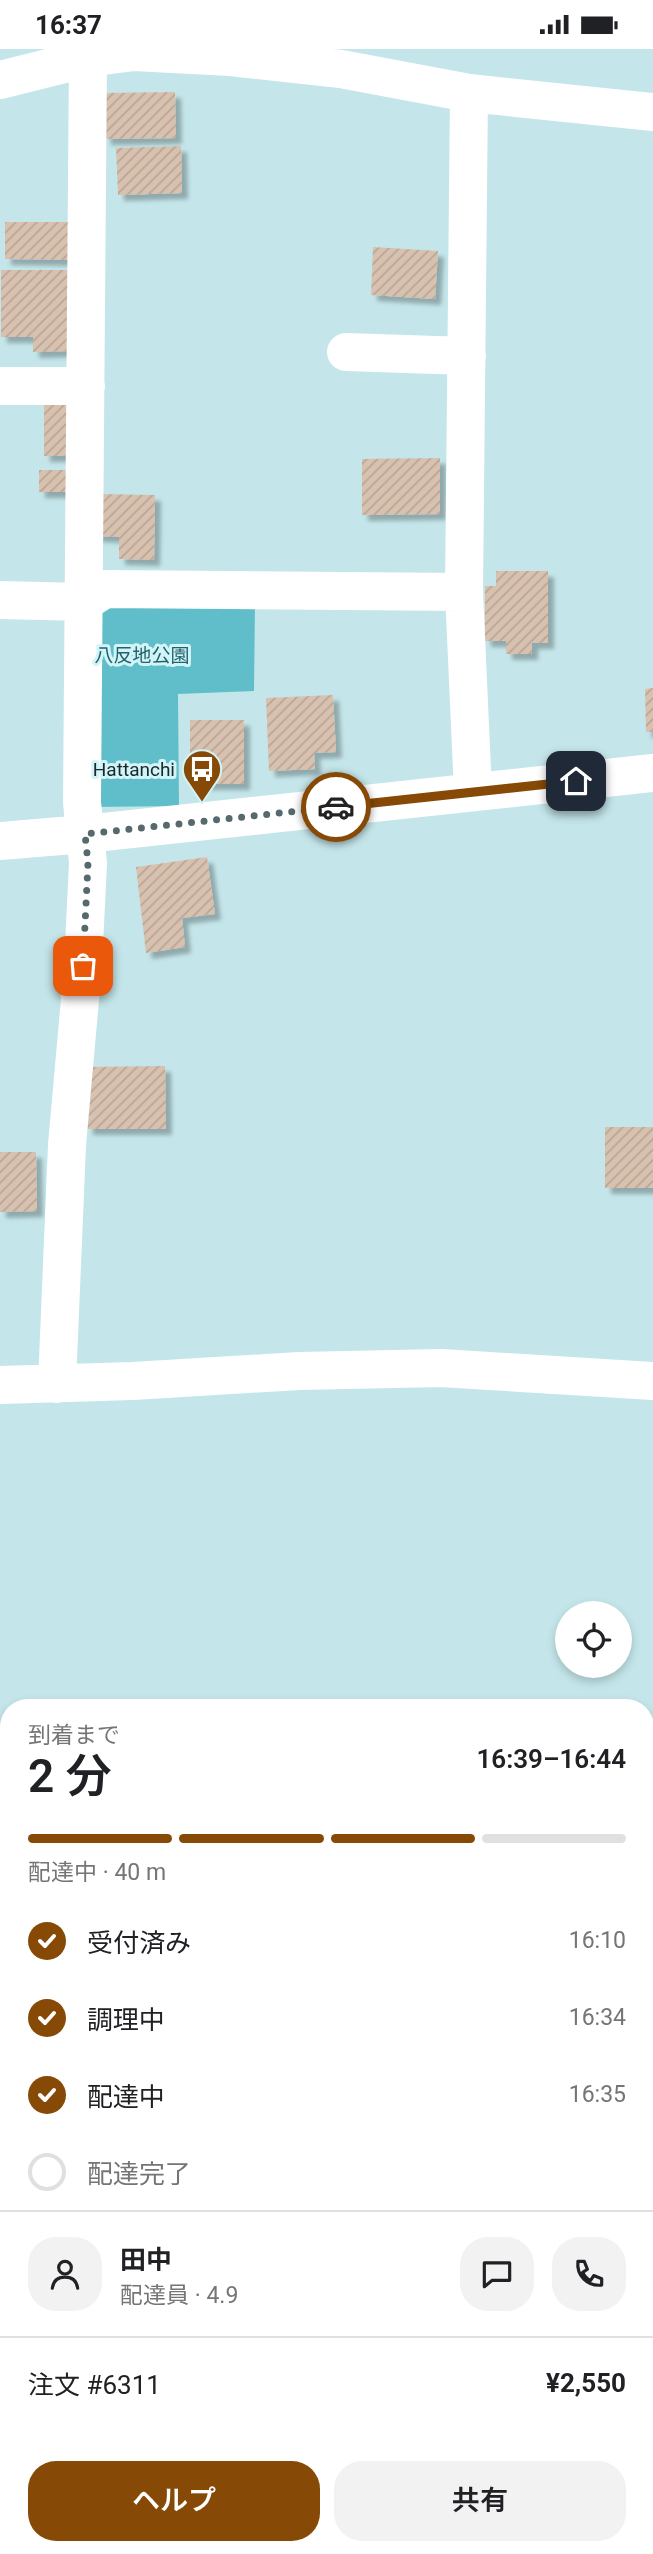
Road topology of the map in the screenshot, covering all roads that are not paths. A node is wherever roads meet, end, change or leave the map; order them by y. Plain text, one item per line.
1 (135, 50) edge
2 (88, 58) junction
3 (0, 80) edge
4 (469, 93) junction
5 (653, 112) edge
6 (346, 352) dead end
7 (467, 356) junction
8 (0, 386) edge
9 (86, 386) junction
10 (464, 592) junction
11 (0, 600) edge
12 (84, 602) junction
13 (653, 773) edge
14 (473, 792) junction
15 (85, 834) junction
16 (0, 841) edge
17 (653, 1381) edge
18 (57, 1384) junction
19 (0, 1385) edge

1 - 2 street
1 - 4 street
2 - 3 street
2 - 9 street
4 - 5 street
4 - 7 street
6 - 7 street
7 - 10 street
8 - 9 street
9 - 12 street
10 - 12 street
10 - 14 street
11 - 12 street
12 - 15 street
13 - 14 street
14 - 15 street
15 - 16 street
15 - 18 street
17 - 18 street
18 - 19 street

